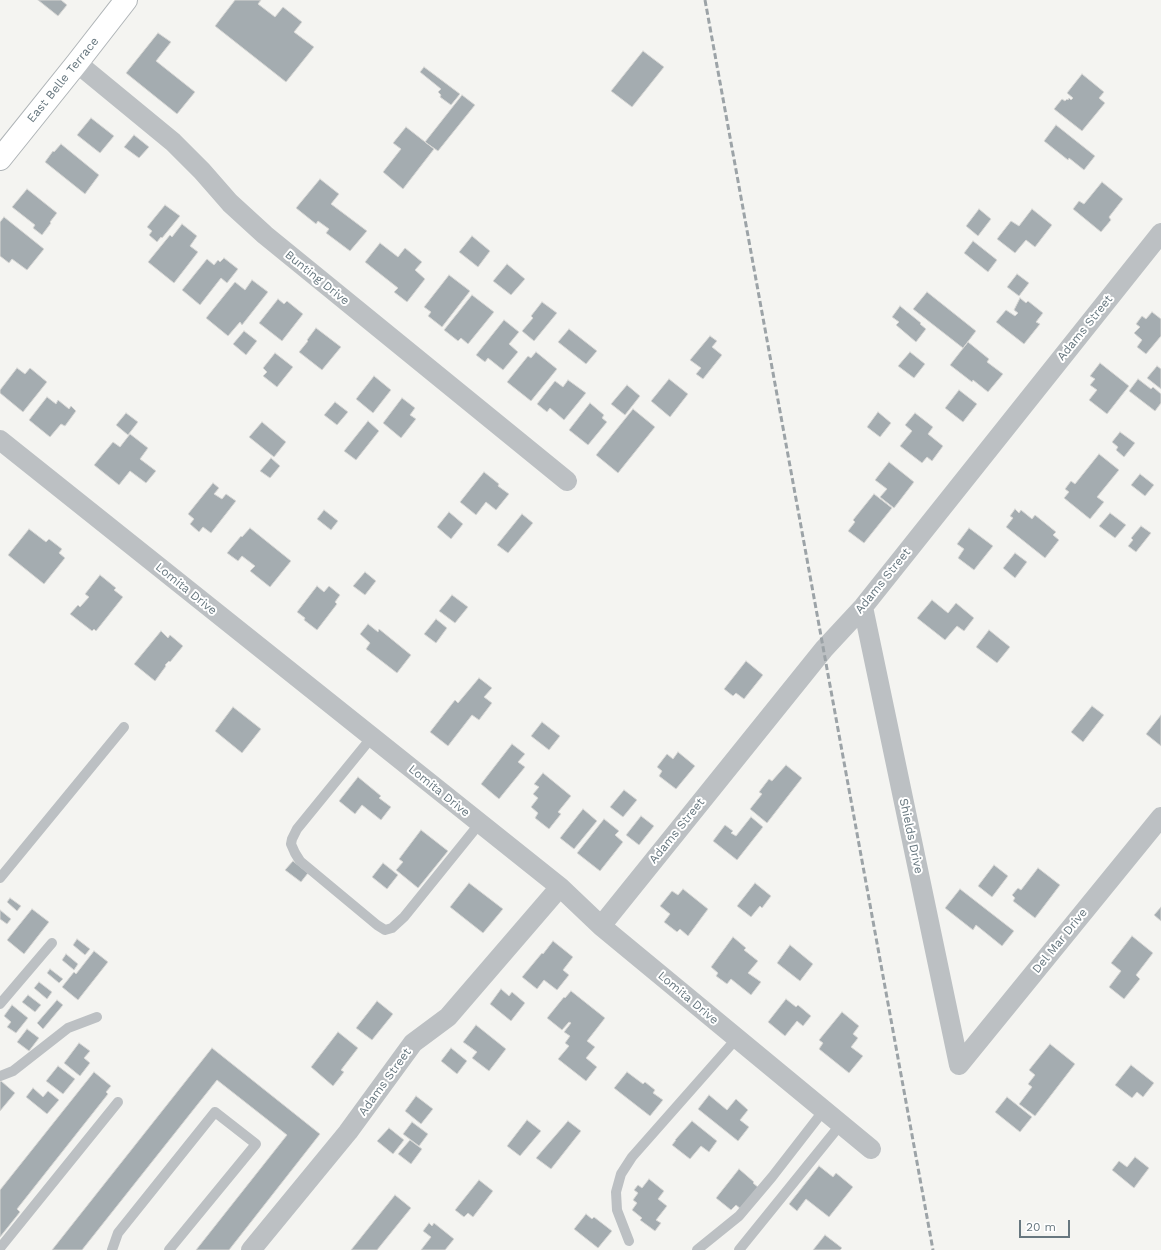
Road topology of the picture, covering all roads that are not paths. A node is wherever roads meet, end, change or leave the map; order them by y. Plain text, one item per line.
1 (126, 0) edge
2 (77, 63) junction
3 (0, 159) edge
4 (1161, 233) edge
5 (0, 440) edge
6 (567, 481) dead end
7 (862, 607) junction
8 (124, 727) dead end
9 (372, 737) junction
10 (1161, 817) edge
11 (480, 824) junction
12 (0, 878) edge
13 (560, 887) junction
14 (601, 926) junction
15 (52, 943) dead end
16 (0, 1004) edge
17 (97, 1017) dead end
18 (737, 1038) junction
19 (959, 1065) joint
20 (0, 1076) edge
21 (118, 1102) dead end
22 (824, 1110) junction
23 (841, 1124) junction
24 (871, 1149) dead end
25 (629, 1241) dead end
26 (0, 1248) edge
27 (112, 1250) edge
28 (169, 1250) edge
29 (251, 1250) edge
30 (697, 1250) edge
31 (739, 1250) edge

1 - 2 street, East Belle Terrace
2 - 3 street, East Belle Terrace
2 - 6 street, Bunting Drive
4 - 7 street, Adams Street
5 - 9 street, Lomita Drive
7 - 14 street, Adams Street
7 - 19 street, Shields Drive
8 - 12 lane
9 - 11 street, Lomita Drive
9 - 11 lane
10 - 19 street, Del Mar Drive
11 - 13 street, Lomita Drive
13 - 14 street, Lomita Drive
13 - 29 street, Adams Street
14 - 18 street, Lomita Drive
15 - 16 lane
17 - 20 lane
18 - 22 street, Lomita Drive
18 - 25 lane
21 - 26 lane
22 - 23 street, Lomita Drive
22 - 30 lane
23 - 24 street, Lomita Drive
23 - 31 lane
27 - 28 lane

